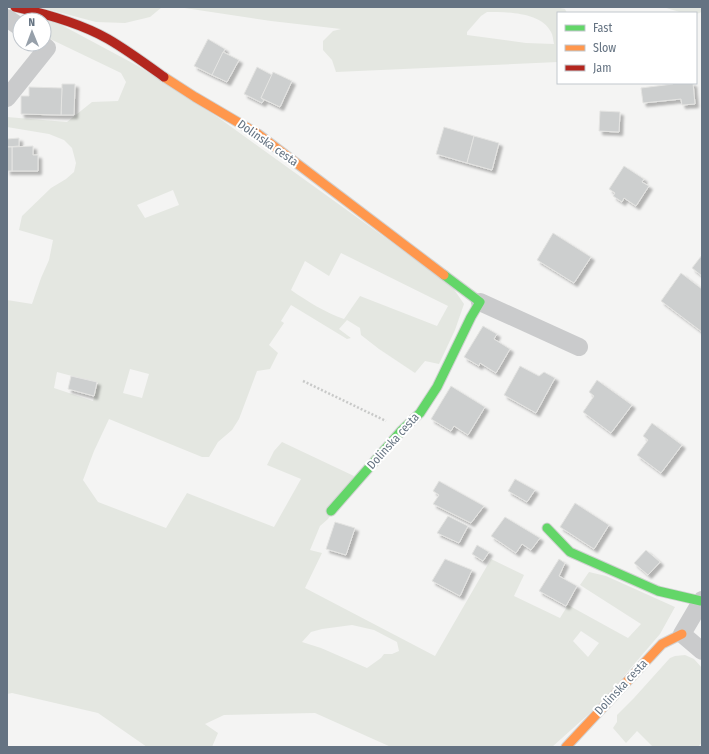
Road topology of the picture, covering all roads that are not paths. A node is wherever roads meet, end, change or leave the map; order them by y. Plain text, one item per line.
1 (15, 7) edge
2 (45, 52) edge
3 (7, 98) edge
4 (480, 302) junction
5 (579, 347) dead end
6 (331, 511) dead end
7 (547, 528) dead end
8 (701, 600) edge
9 (682, 634) junction
10 (702, 651) edge
11 (566, 747) edge

1 - 4 street, Dolinska cesta
2 - 3 street
4 - 5 street, Dolinska cesta
4 - 6 street, Dolinska cesta
7 - 8 street
8 - 9 street
9 - 10 street
9 - 11 street, Dolinska cesta

